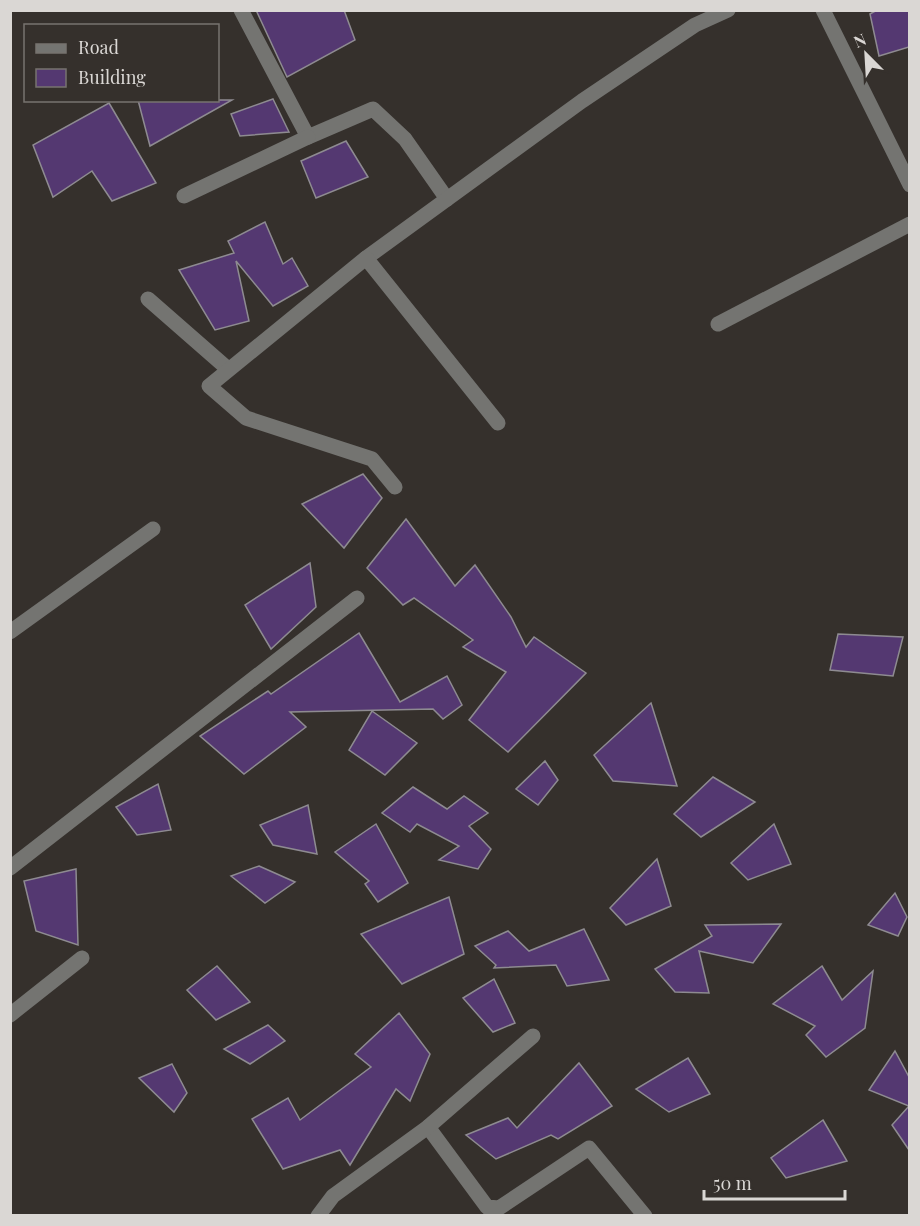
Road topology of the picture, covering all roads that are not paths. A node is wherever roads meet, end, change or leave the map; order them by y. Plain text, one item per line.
1 (241, 10) edge
2 (728, 10) edge
3 (824, 10) edge
4 (308, 137) junction
5 (909, 185) edge
6 (184, 196) dead end
7 (447, 199) junction
8 (909, 224) edge
9 (366, 258) junction
10 (148, 299) dead end
11 (718, 324) dead end
12 (228, 369) junction
13 (498, 423) dead end
14 (395, 487) dead end
15 (153, 529) dead end
16 (357, 598) dead end
17 (10, 632) edge
18 (10, 868) edge
19 (82, 958) dead end
20 (10, 1015) edge
21 (533, 1036) dead end
22 (428, 1127) junction
23 (318, 1215) edge
24 (645, 1215) edge

1 - 4 street
2 - 7 street
3 - 5 street
4 - 6 street
4 - 7 street
7 - 9 street
8 - 11 street
9 - 12 street
9 - 13 street
10 - 12 street
12 - 14 street
15 - 17 street
16 - 18 street
19 - 20 street
21 - 22 street
22 - 23 street
22 - 24 street

